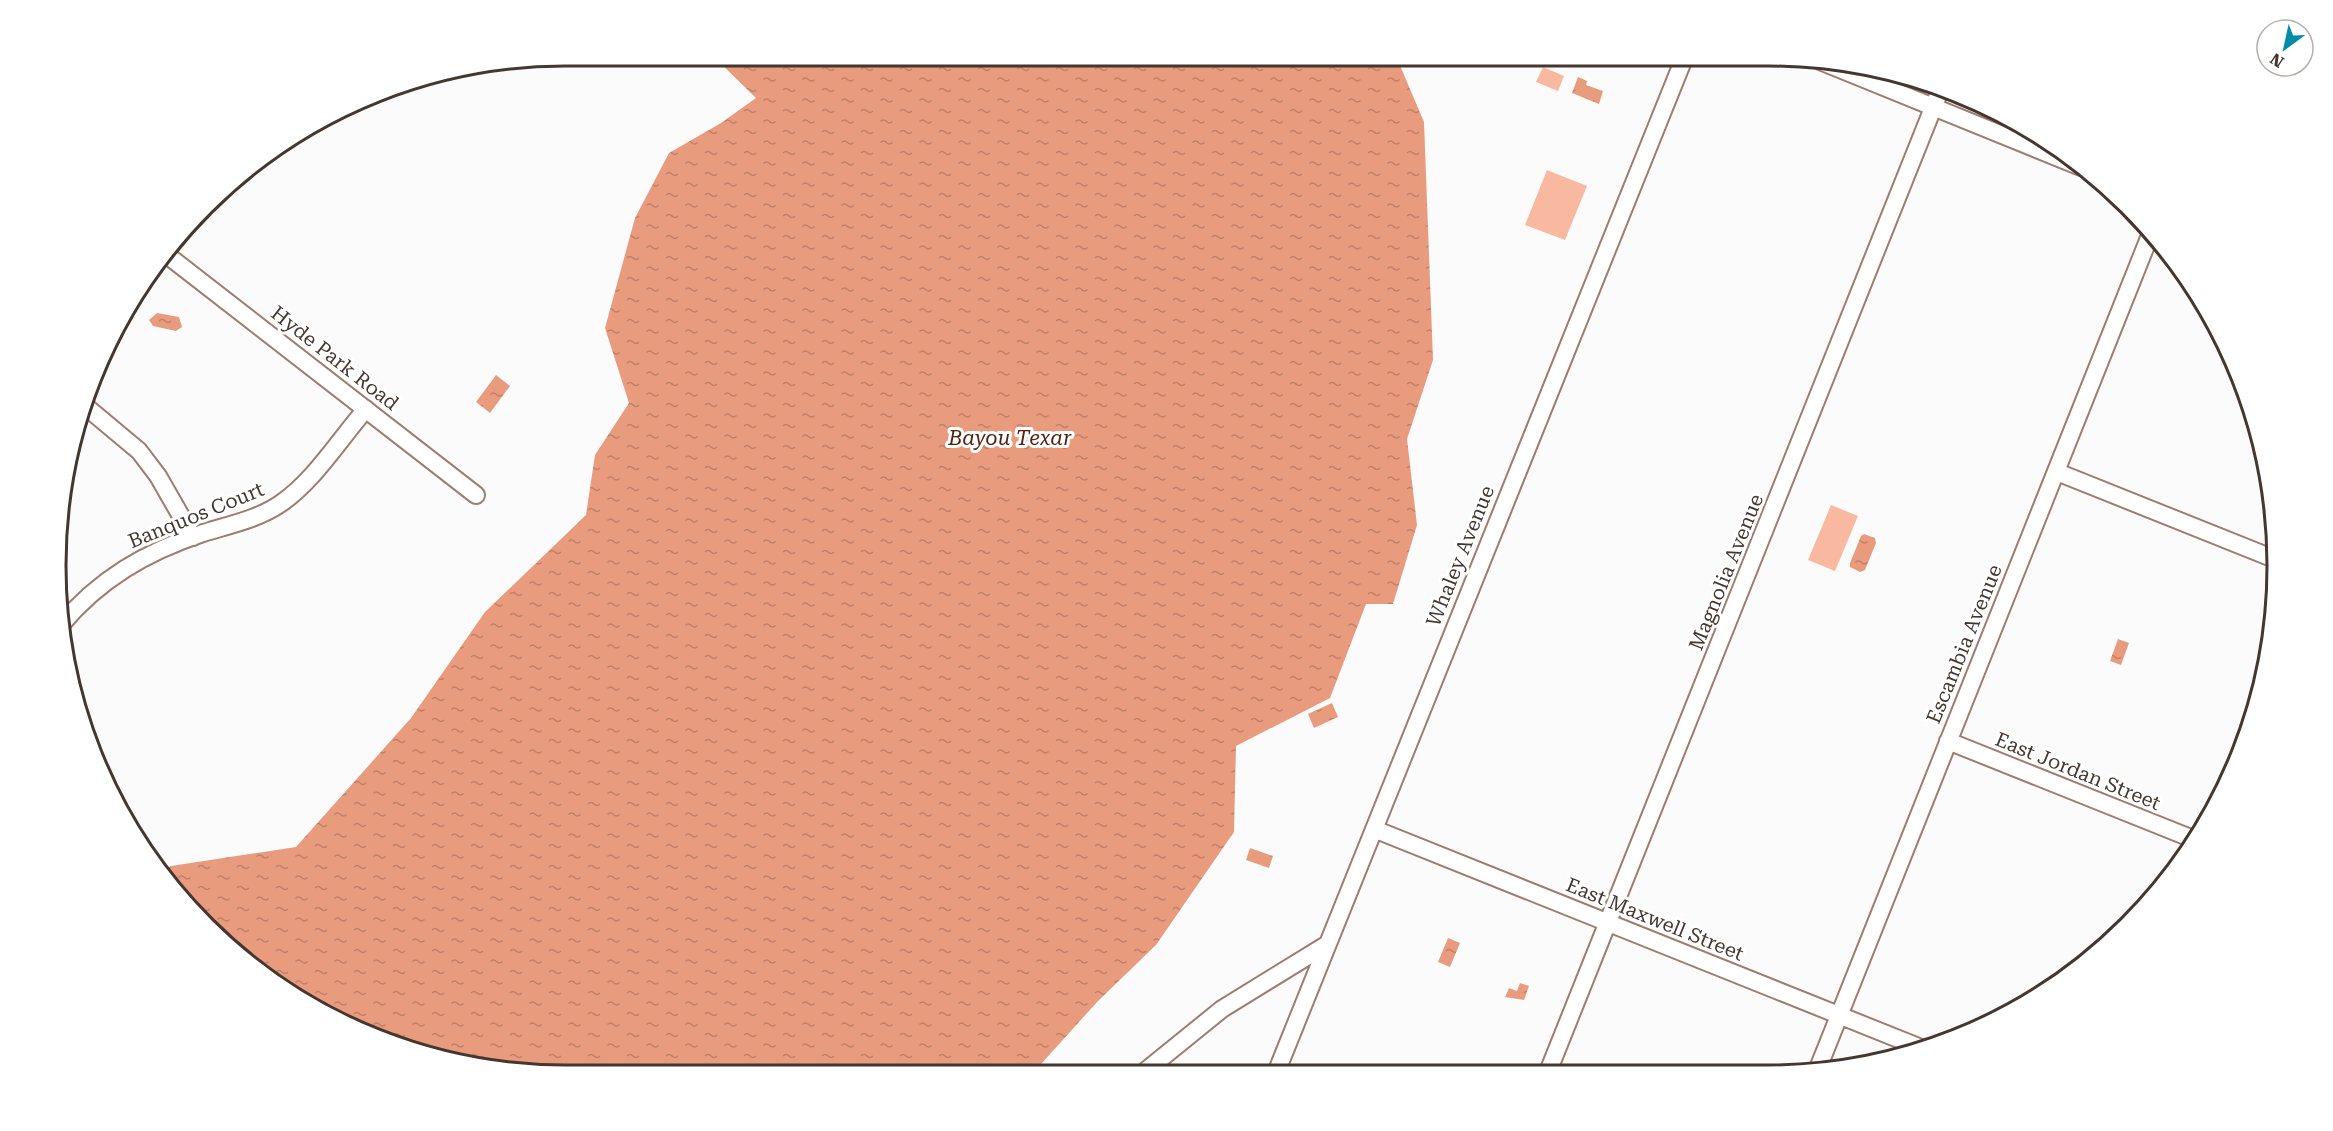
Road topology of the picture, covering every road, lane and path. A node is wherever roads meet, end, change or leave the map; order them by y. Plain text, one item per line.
1 (1681, 66) edge
2 (1851, 73) edge
3 (1937, 96) edge
4 (1933, 106) junction
5 (2050, 153) edge
6 (2148, 242) edge
7 (171, 258) edge
8 (366, 409) junction
9 (91, 411) edge
10 (2057, 472) junction
11 (476, 495) dead end
12 (193, 537) junction
13 (2267, 556) edge
14 (69, 617) edge
15 (1948, 741) junction
16 (1374, 829) junction
17 (2187, 837) edge
18 (1609, 923) junction
19 (1326, 945) junction
20 (1839, 1015) junction
21 (1910, 1044) edge
22 (1820, 1062) edge
23 (1154, 1065) edge
24 (1279, 1065) edge
25 (1551, 1065) edge

1 - 16 street, Whaley Avenue
2 - 4 street
3 - 4 street, Magnolia Avenue
4 - 5 street
4 - 18 street, Magnolia Avenue
6 - 10 street, Escambia Avenue
7 - 8 street, Hyde Park Road
8 - 11 street, Hyde Park Road
8 - 12 street, Banquos Court
9 - 12 street
10 - 13 street
10 - 15 street, Escambia Avenue
12 - 14 street, Banquos Court
15 - 17 street, East Jordan Street
15 - 20 street, Escambia Avenue
16 - 18 street, East Maxwell Street
16 - 19 street, Whaley Avenue
18 - 20 street, East Maxwell Street
18 - 25 street, Magnolia Avenue
19 - 23 street
19 - 24 street, Whaley Avenue
20 - 21 street, East Maxwell Street
20 - 22 street, Escambia Avenue

